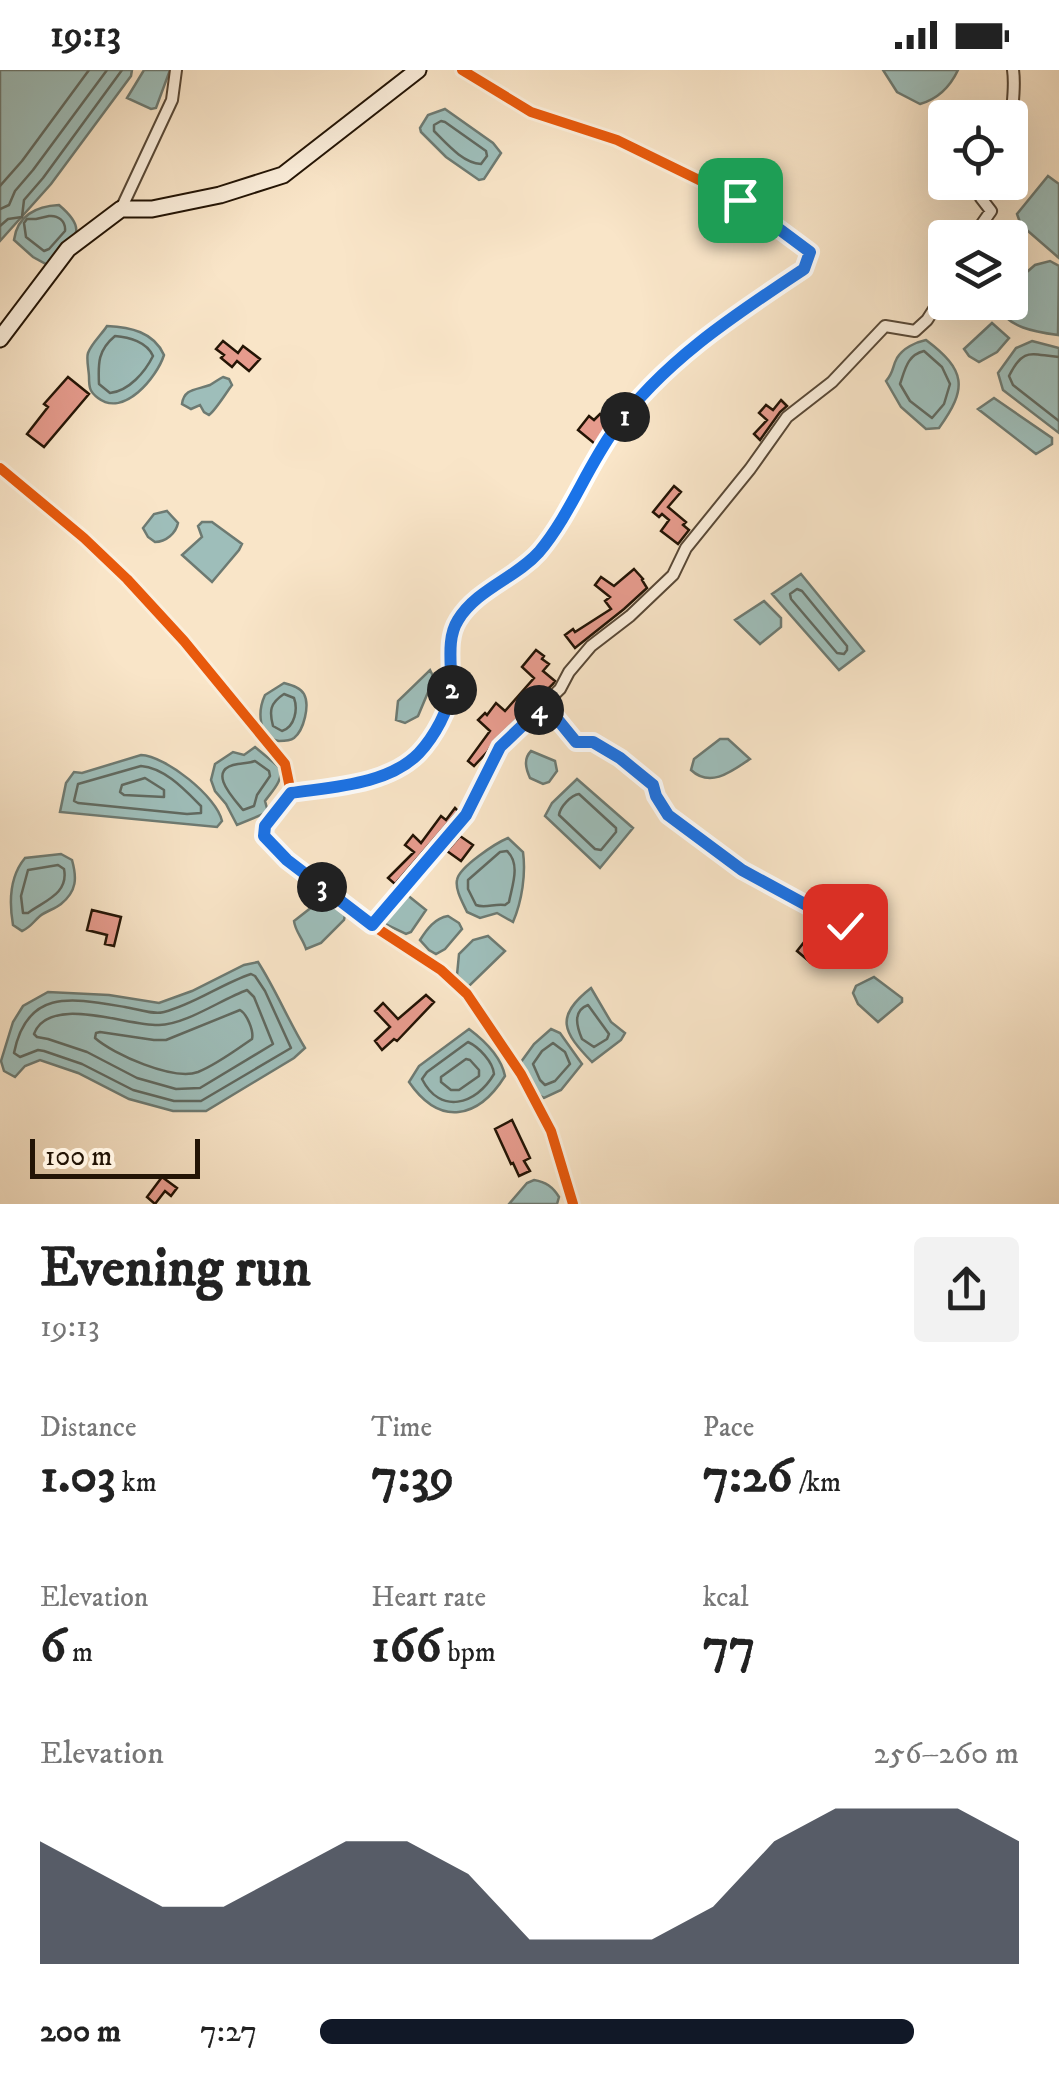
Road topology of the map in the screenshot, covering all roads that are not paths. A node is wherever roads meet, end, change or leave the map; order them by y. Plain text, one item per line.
1 (176, 70) edge
2 (418, 70) edge
3 (462, 70) edge
4 (1013, 70) edge
5 (1012, 100) edge
6 (982, 200) edge
7 (121, 209) junction
8 (985, 220) edge
9 (928, 320) edge
10 (0, 339) edge
11 (0, 468) edge
12 (545, 704) junction
13 (291, 793) junction
14 (372, 925) junction
15 (845, 926) dead end
16 (573, 1204) edge

1 - 7 street
2 - 7 street
3 - 13 street
4 - 5 street
6 - 8 street
7 - 10 street
9 - 12 street
11 - 13 street
12 - 14 street
12 - 15 street
13 - 14 street
14 - 16 street

